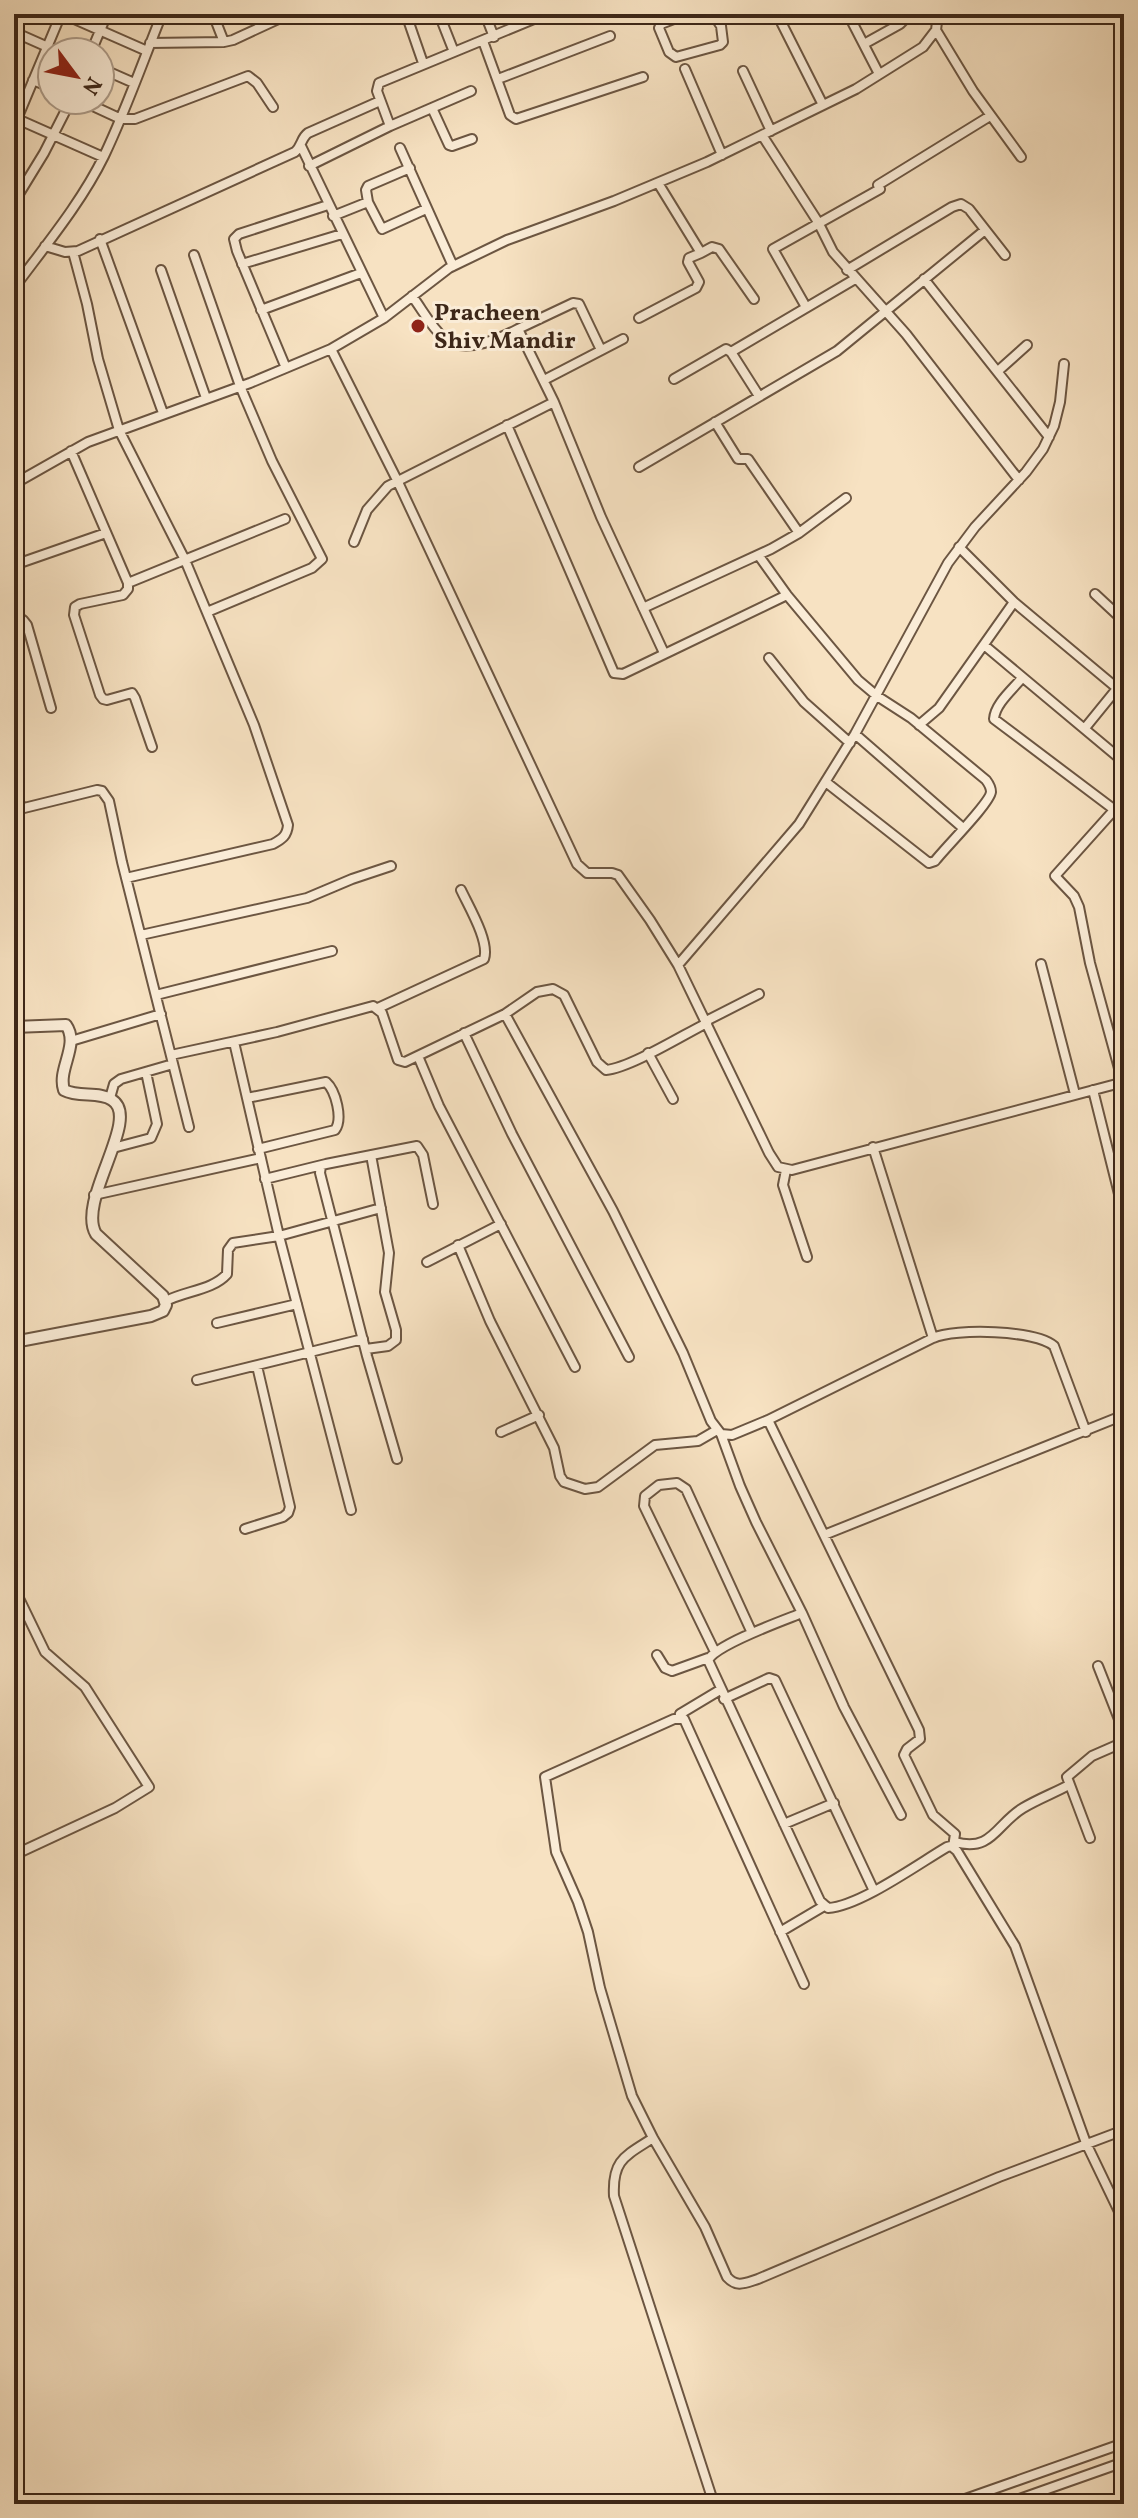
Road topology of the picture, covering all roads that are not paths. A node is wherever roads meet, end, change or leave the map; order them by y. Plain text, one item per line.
1 (62, 14) edge
2 (107, 14) edge
3 (149, 14) edge
4 (213, 14) edge
5 (289, 14) edge
6 (406, 14) edge
7 (439, 14) edge
8 (485, 14) edge
9 (546, 14) edge
10 (687, 14) edge
11 (713, 14) edge
12 (777, 14) edge
13 (848, 14) edge
14 (903, 14) edge
15 (938, 14) edge
16 (161, 17) edge
17 (530, 17) edge
18 (101, 30) junction
19 (936, 30) junction
20 (14, 32) edge
21 (51, 36) edge
22 (98, 36) edge
23 (610, 36) dead end
24 (494, 37) junction
25 (483, 41) junction
26 (36, 42) edge
27 (224, 42) junction
28 (864, 44) junction
29 (148, 47) junction
30 (454, 52) junction
31 (423, 63) junction
32 (685, 69) dead end
33 (743, 71) dead end
34 (36, 72) edge
35 (879, 74) junction
36 (116, 75) edge
37 (643, 77) dead end
38 (498, 79) junction
39 (33, 80) junction
40 (36, 81) edge
41 (134, 83) junction
42 (471, 91) dead end
43 (380, 101) junction
44 (823, 105) junction
45 (273, 107) dead end
46 (432, 108) junction
47 (63, 116) edge
48 (115, 116) edge
49 (990, 116) junction
50 (16, 118) edge
51 (121, 119) junction
52 (390, 126) junction
53 (767, 133) junction
54 (54, 135) junction
55 (472, 139) dead end
56 (301, 146) junction
57 (400, 148) dead end
58 (722, 155) junction
59 (103, 157) junction
60 (1021, 157) dead end
61 (309, 166) junction
62 (410, 168) junction
63 (14, 179) edge
64 (658, 183) junction
65 (23, 188) junction
66 (14, 202) edge
67 (368, 202) junction
68 (328, 205) junction
69 (426, 209) junction
70 (333, 216) junction
71 (818, 222) junction
72 (985, 230) junction
73 (342, 234) junction
74 (100, 239) junction
75 (45, 246) junction
76 (73, 252) junction
77 (701, 253) junction
78 (194, 255) dead end
79 (1005, 255) dead end
80 (242, 264) junction
81 (453, 266) junction
82 (161, 270) dead end
83 (847, 270) junction
84 (361, 273) junction
85 (855, 279) junction
86 (924, 279) junction
87 (14, 288) edge
88 (412, 296) junction
89 (754, 299) dead end
90 (806, 307) junction
91 (261, 310) junction
92 (887, 310) junction
93 (384, 318) junction
94 (639, 318) dead end
95 (518, 329) junction
96 (623, 339) dead end
97 (1027, 345) dead end
98 (331, 349) junction
99 (601, 350) junction
100 (731, 352) junction
101 (1064, 364) dead end
102 (286, 368) junction
103 (998, 371) junction
104 (674, 379) dead end
105 (544, 380) junction
106 (240, 386) junction
107 (759, 396) junction
108 (206, 398) junction
109 (554, 402) junction
110 (163, 413) junction
111 (715, 422) junction
112 (507, 425) junction
113 (119, 430) junction
114 (1049, 437) junction
115 (71, 451) junction
116 (639, 467) dead end
117 (397, 480) junction
118 (1019, 480) junction
119 (14, 484) edge
120 (846, 498) dead end
121 (285, 519) dead end
122 (106, 533) junction
123 (799, 533) junction
124 (354, 542) dead end
125 (959, 547) junction
126 (759, 556) junction
127 (185, 560) junction
128 (14, 565) edge
129 (128, 583) junction
130 (1095, 594) dead end
131 (787, 595) junction
132 (1014, 602) junction
133 (643, 608) junction
134 (207, 612) junction
135 (14, 621) edge
136 (1124, 621) edge
137 (984, 645) junction
138 (664, 653) junction
139 (769, 658) dead end
140 (1022, 678) junction
141 (1124, 680) edge
142 (1121, 691) edge
143 (877, 696) junction
144 (51, 708) dead end
145 (919, 725) junction
146 (1085, 728) junction
147 (853, 739) junction
148 (152, 747) dead end
149 (1124, 762) edge
150 (827, 783) junction
151 (14, 793) edge
152 (1115, 809) junction
153 (1124, 817) edge
154 (963, 828) junction
155 (391, 866) dead end
156 (126, 878) junction
157 (461, 890) dead end
158 (141, 935) junction
159 (332, 951) dead end
160 (1041, 964) dead end
161 (678, 965) junction
162 (759, 994) dead end
163 (156, 995) junction
164 (378, 1008) junction
165 (161, 1014) junction
166 (505, 1014) junction
167 (706, 1022) junction
168 (14, 1027) edge
169 (464, 1033) junction
170 (71, 1041) junction
171 (234, 1042) junction
172 (648, 1053) junction
173 (418, 1056) junction
174 (172, 1060) junction
175 (146, 1072) junction
176 (1123, 1082) edge
177 (1093, 1090) junction
178 (1075, 1094) junction
179 (110, 1098) junction
180 (247, 1098) junction
181 (673, 1099) dead end
182 (189, 1127) dead end
183 (873, 1147) junction
184 (113, 1148) junction
185 (260, 1153) junction
186 (371, 1155) junction
187 (321, 1166) junction
188 (786, 1170) junction
189 (265, 1179) junction
190 (94, 1195) junction
191 (433, 1204) dead end
192 (381, 1208) junction
193 (1124, 1214) edge
194 (332, 1221) junction
195 (501, 1224) junction
196 (279, 1236) junction
197 (458, 1245) junction
198 (807, 1257) dead end
199 (427, 1262) dead end
200 (166, 1301) junction
201 (297, 1304) junction
202 (217, 1323) dead end
203 (933, 1338) junction
204 (363, 1339) junction
205 (14, 1342) edge
206 (366, 1349) junction
207 (311, 1353) junction
208 (629, 1357) dead end
209 (257, 1366) junction
210 (575, 1367) dead end
211 (197, 1380) dead end
212 (539, 1415) junction
213 (1124, 1415) edge
214 (768, 1420) junction
215 (501, 1432) dead end
216 (719, 1432) junction
217 (1086, 1432) junction
218 (397, 1459) dead end
219 (351, 1510) dead end
220 (245, 1529) dead end
221 (824, 1535) junction
222 (14, 1588) edge
223 (802, 1613) junction
224 (752, 1633) junction
225 (657, 1655) dead end
226 (712, 1655) junction
227 (1098, 1666) dead end
228 (722, 1694) junction
229 (680, 1714) dead end
230 (1124, 1732) edge
231 (1124, 1742) edge
232 (1069, 1785) junction
233 (834, 1803) junction
234 (901, 1815) dead end
235 (784, 1824) junction
236 (1090, 1838) dead end
237 (954, 1845) junction
238 (14, 1855) edge
239 (874, 1891) junction
240 (824, 1906) junction
241 (780, 1932) junction
242 (804, 1984) dead end
243 (1124, 2130) edge
244 (653, 2138) junction
245 (1086, 2143) junction
246 (1124, 2222) edge
247 (1124, 2443) edge
248 (1124, 2462) edge
249 (714, 2504) edge
250 (951, 2504) edge
251 (1005, 2504) edge

1 - 18 street
1 - 21 street
2 - 18 street
3 - 16 street
4 - 27 street
5 - 27 street
6 - 31 street
7 - 30 street
8 - 24 street
9 - 17 street
10 - 11 street
12 - 44 street
13 - 28 street
14 - 28 street
15 - 19 street
16 - 29 street
17 - 24 street
18 - 22 street
18 - 29 street
19 - 35 street
19 - 49 street
20 - 26 street
23 - 38 street
24 - 25 street
25 - 30 street
25 - 38 street
27 - 29 street
28 - 35 street
29 - 41 street
30 - 31 street
31 - 43 street
32 - 58 street
33 - 53 street
34 - 39 street
35 - 44 street
36 - 41 street
37 - 38 street
39 - 40 street
39 - 50 street
41 - 51 street
42 - 46 street
43 - 52 street
43 - 56 street
44 - 53 street
45 - 51 street
46 - 52 street
46 - 55 street
47 - 54 street
48 - 51 street
49 - 60 street
49 - 71 street
50 - 54 street
51 - 59 street
52 - 61 street
53 - 58 street
53 - 71 street
54 - 59 street
54 - 65 street
56 - 61 street
56 - 74 street
57 - 62 street
58 - 64 street
59 - 75 street
61 - 68 street
62 - 67 street
62 - 69 street
63 - 65 street
64 - 77 street
64 - 81 street
65 - 66 street
67 - 69 street
67 - 70 street
68 - 70 street
68 - 80 street
69 - 81 street
70 - 73 street
71 - 83 street
71 - 90 street
72 - 79 street
72 - 83 street
72 - 86 street
73 - 80 street
73 - 84 street
74 - 76 street
74 - 110 street
75 - 76 street
75 - 87 street
76 - 113 street
77 - 89 street
77 - 94 street
78 - 106 street
80 - 91 street
81 - 88 street
82 - 108 street
83 - 85 street
84 - 91 street
84 - 93 street
85 - 90 street
85 - 92 street
86 - 92 street
86 - 103 street
88 - 93 street
88 - 95 street
90 - 100 street
91 - 102 street
92 - 107 street
92 - 118 street
93 - 98 street
95 - 99 street
95 - 105 street
96 - 99 street
97 - 103 street
98 - 102 street
98 - 117 street
99 - 105 street
100 - 104 street
100 - 107 street
101 - 114 street
102 - 106 street
103 - 114 street
105 - 109 street
106 - 108 street
106 - 134 street
107 - 111 street
108 - 110 street
109 - 112 street
109 - 133 street
110 - 113 street
111 - 116 street
111 - 123 street
112 - 117 street
112 - 138 street
113 - 115 street
113 - 127 street
114 - 118 street
115 - 119 street
115 - 122 street
117 - 124 street
117 - 161 street
118 - 125 street
120 - 123 street
121 - 127 street
122 - 128 street
122 - 129 street
123 - 126 street
125 - 132 street
125 - 143 street
126 - 131 street
126 - 133 street
127 - 129 street
127 - 134 street
129 - 148 street
130 - 136 street
131 - 138 street
131 - 143 street
132 - 137 street
132 - 142 street
133 - 138 street
134 - 156 street
135 - 144 street
137 - 140 street
137 - 145 street
139 - 147 street
140 - 146 street
140 - 152 street
141 - 142 street
142 - 146 street
143 - 145 street
143 - 147 street
145 - 154 street
146 - 149 street
147 - 150 street
147 - 154 street
150 - 154 street
150 - 161 street
151 - 156 street
152 - 153 street
152 - 176 street
155 - 158 street
156 - 158 street
157 - 164 street
158 - 163 street
159 - 163 street
160 - 178 street
161 - 167 street
162 - 167 street
163 - 165 street
164 - 171 street
164 - 173 street
165 - 170 street
165 - 174 street
166 - 169 street
166 - 172 street
166 - 216 street
167 - 172 street
167 - 188 street
168 - 170 street
169 - 173 street
169 - 208 street
170 - 179 street
171 - 174 street
171 - 180 street
172 - 181 street
173 - 195 street
174 - 175 street
174 - 182 street
175 - 179 street
175 - 184 street
176 - 177 street
177 - 178 street
177 - 193 street
178 - 183 street
179 - 184 street
180 - 185 street
180 - 185 street
183 - 188 street
183 - 203 street
184 - 190 street
185 - 189 street
185 - 190 street
186 - 187 street
186 - 191 street
186 - 192 street
187 - 189 street
187 - 194 street
188 - 198 street
189 - 196 street
190 - 200 street
192 - 194 street
192 - 206 street
194 - 196 street
194 - 204 street
195 - 197 street
195 - 210 street
196 - 200 street
196 - 201 street
197 - 199 street
197 - 212 street
200 - 205 street
201 - 202 street
201 - 207 street
203 - 214 street
203 - 217 street
204 - 206 street
204 - 207 street
206 - 218 street
207 - 209 street
207 - 219 street
209 - 211 street
209 - 220 street
212 - 215 street
212 - 216 street
213 - 217 street
214 - 216 street
214 - 221 street
216 - 223 street
217 - 221 street
221 - 237 street
222 - 238 street
223 - 224 street
223 - 234 street
224 - 226 street
224 - 226 street
225 - 226 street
226 - 228 street
227 - 230 street
228 - 229 street
228 - 233 street
228 - 235 street
231 - 232 street
232 - 236 street
232 - 237 street
233 - 235 street
233 - 239 street
235 - 240 street
237 - 239 street
237 - 245 street
239 - 240 street
240 - 241 street
241 - 242 street
241 - 244 street
243 - 245 street
244 - 245 street
244 - 249 street
245 - 246 street
247 - 250 street
248 - 251 street

